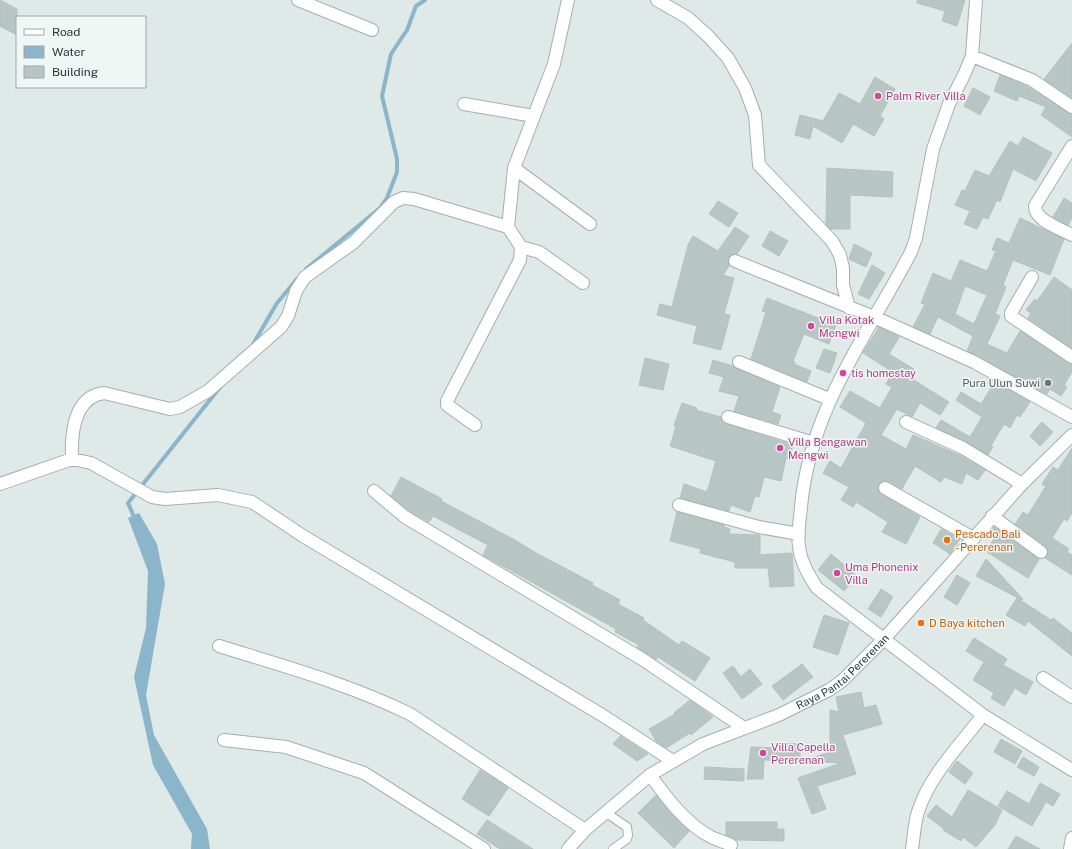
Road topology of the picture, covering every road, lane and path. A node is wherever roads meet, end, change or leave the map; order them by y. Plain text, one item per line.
1 (298, 0) edge
2 (568, 0) edge
3 (657, 0) edge
4 (976, 0) edge
5 (372, 30) dead end
6 (972, 56) junction
7 (464, 104) dead end
8 (1072, 107) edge
9 (534, 116) junction
10 (1072, 146) edge
11 (514, 168) junction
12 (590, 224) dead end
13 (508, 227) junction
14 (1072, 235) edge
15 (521, 247) junction
16 (734, 261) dead end
17 (1032, 277) dead end
18 (583, 283) dead end
19 (849, 308) junction
20 (874, 317) junction
21 (1072, 357) edge
22 (739, 362) dead end
23 (829, 399) junction
24 (728, 417) dead end
25 (1072, 417) edge
26 (906, 422) dead end
27 (475, 425) dead end
28 (1072, 435) edge
29 (814, 443) junction
30 (72, 459) junction
31 (0, 484) edge
32 (1022, 484) junction
33 (885, 488) dead end
34 (374, 491) dead end
35 (679, 505) dead end
36 (992, 516) junction
37 (799, 534) junction
38 (972, 538) junction
39 (1041, 552) dead end
40 (883, 640) junction
41 (219, 646) dead end
42 (1043, 678) dead end
43 (1072, 697) edge
44 (983, 715) junction
45 (744, 728) junction
46 (224, 740) dead end
47 (673, 761) junction
48 (1072, 770) edge
49 (650, 775) junction
50 (605, 812) junction
51 (586, 830) junction
52 (1072, 838) edge
53 (731, 845) dead end
54 (484, 849) edge
55 (568, 849) edge
56 (613, 849) edge
57 (912, 849) edge
58 (1070, 849) edge

1 - 5 street
2 - 9 street
3 - 19 street
4 - 6 street
6 - 8 street
6 - 20 street
7 - 9 street
9 - 11 street
10 - 14 street
11 - 12 street
11 - 13 street
13 - 15 street
13 - 30 street
15 - 18 street
15 - 27 street
16 - 19 street
17 - 21 street
19 - 20 street
20 - 23 street
20 - 25 street
22 - 23 street
23 - 29 street
24 - 29 street
26 - 32 street
28 - 32 street, Raya Pantai Pererenan
29 - 37 street
30 - 31 street
30 - 47 street
32 - 36 street, Raya Pantai Pererenan
33 - 38 street
34 - 45 street
35 - 37 street
36 - 38 street, Raya Pantai Pererenan
36 - 39 street
37 - 40 street
38 - 40 street, Raya Pantai Pererenan
40 - 44 street
40 - 45 street, Raya Pantai Pererenan
41 - 51 street
42 - 43 street
44 - 48 street
44 - 57 street
45 - 47 street, Raya Pantai Pererenan
46 - 54 street
47 - 49 street, Raya Pantai Pererenan
49 - 50 street, Raya Pantai Pererenan
49 - 53 street
50 - 51 street, Raya Pantai Pererenan
50 - 56 lane
51 - 55 street, Raya Pantai Pererenan
52 - 58 street

